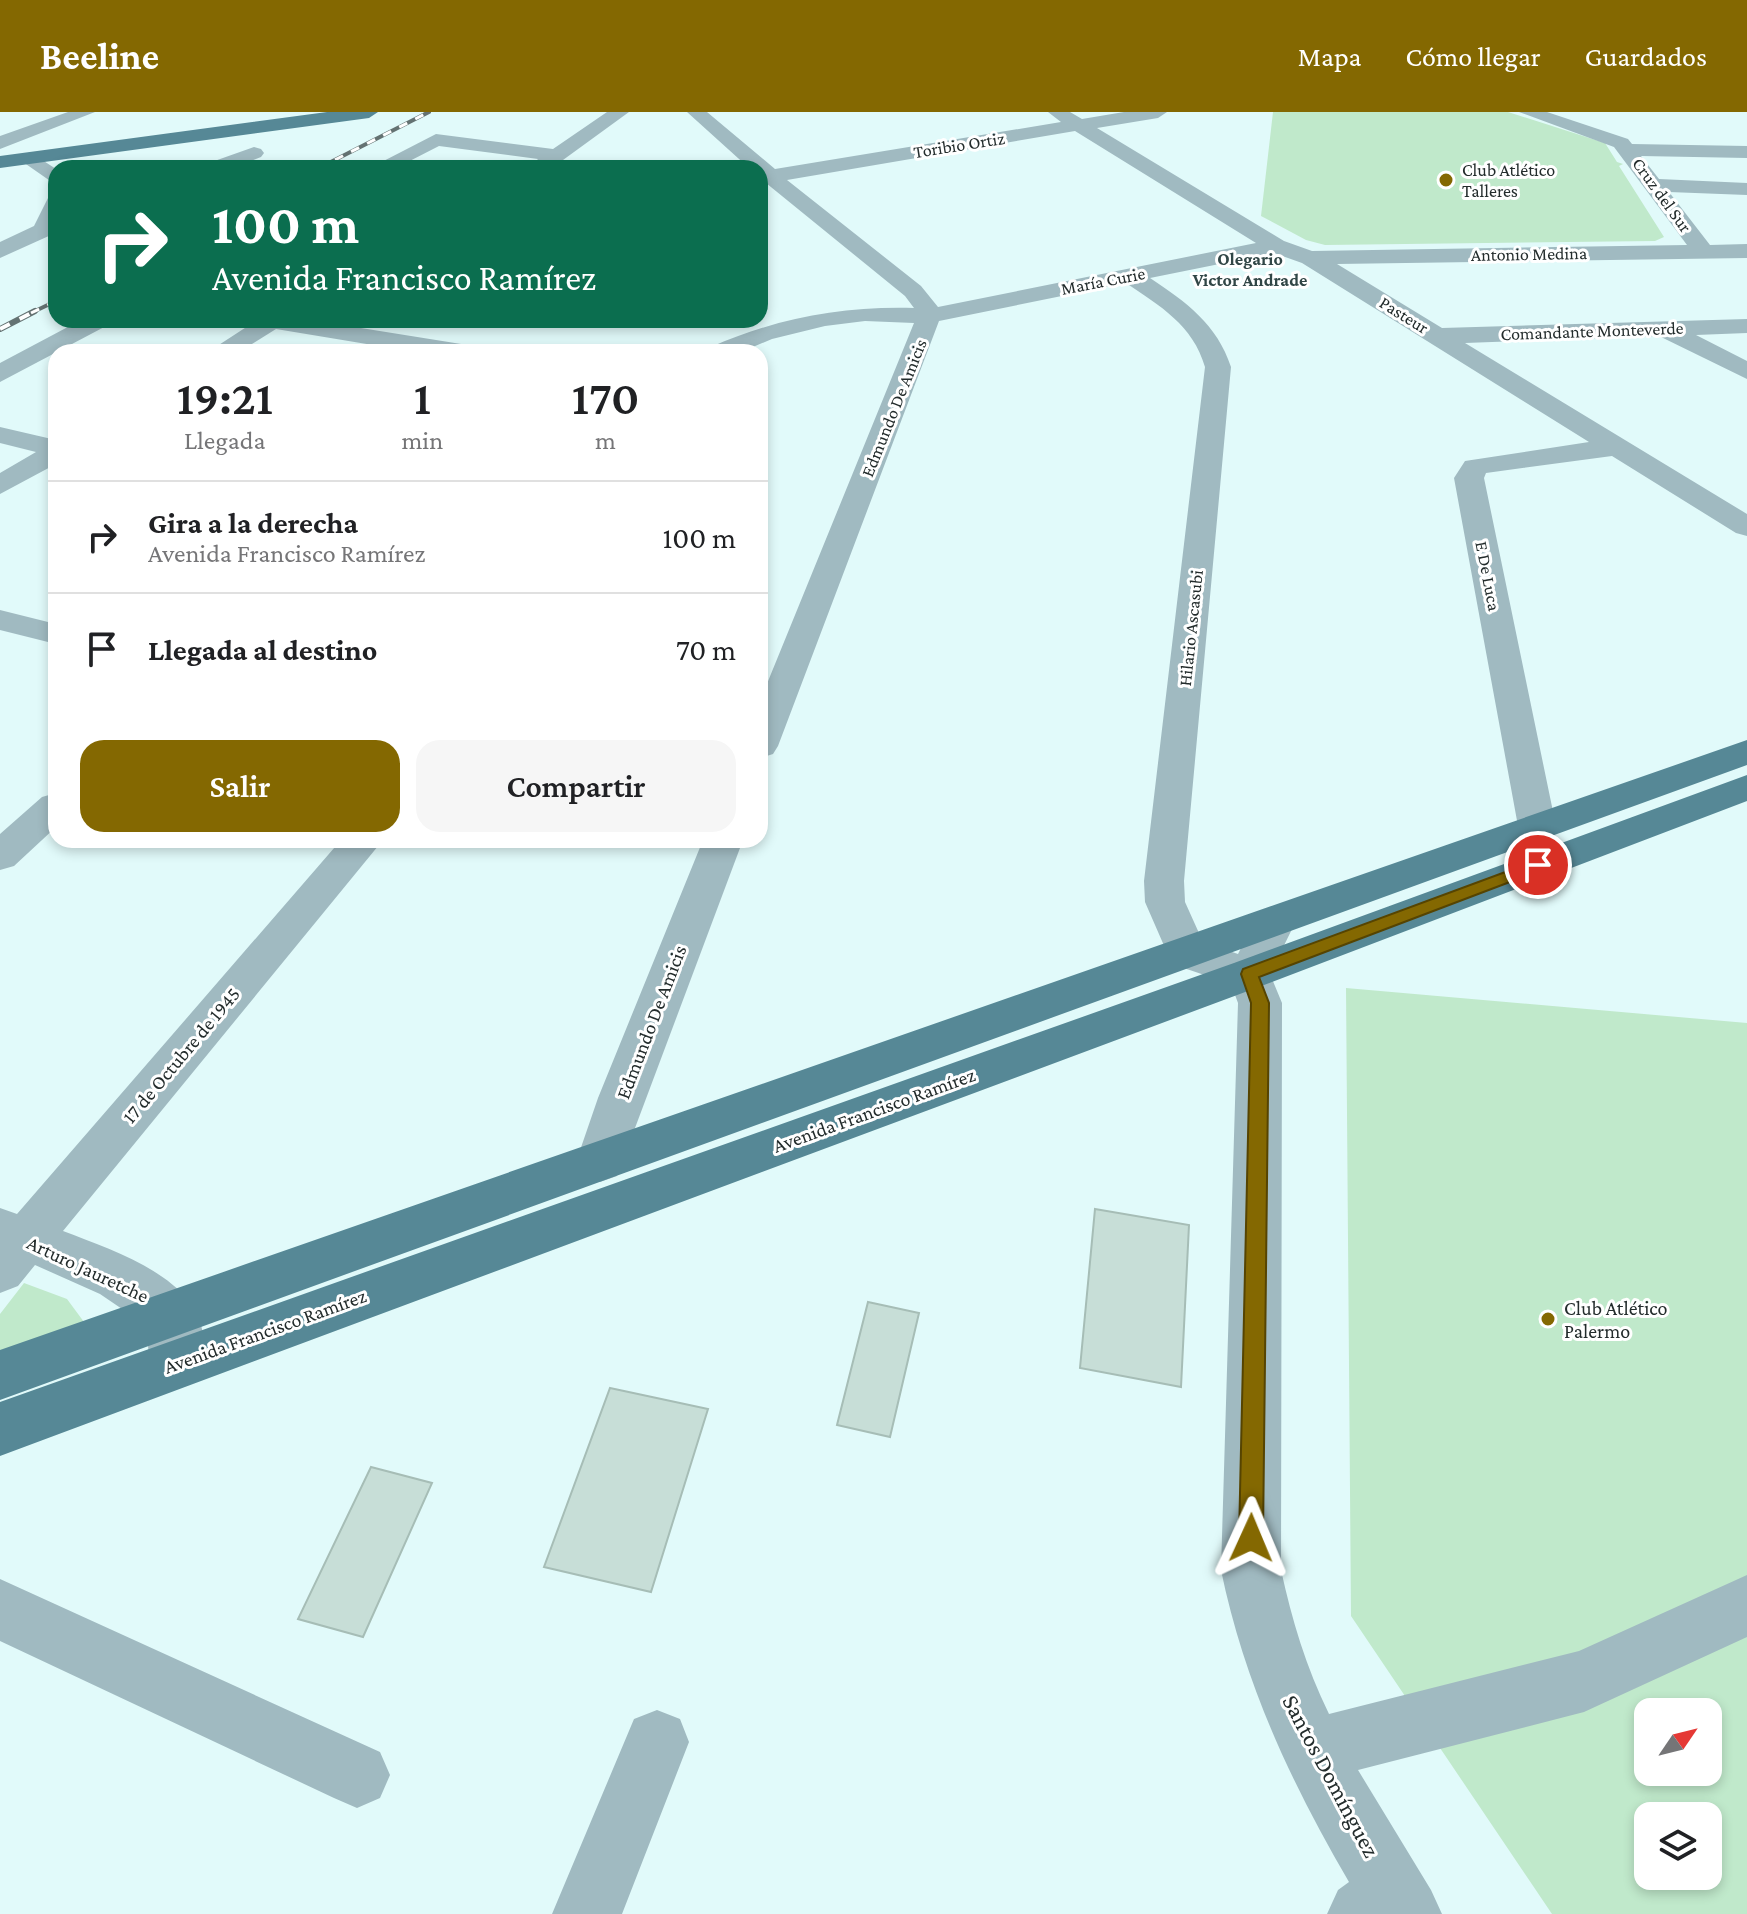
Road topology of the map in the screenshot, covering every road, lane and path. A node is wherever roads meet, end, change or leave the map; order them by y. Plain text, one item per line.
1 (86, 112) edge
2 (369, 112) edge
3 (620, 112) edge
4 (696, 112) edge
5 (1057, 112) edge
6 (1158, 112) edge
7 (1528, 112) edge
8 (226, 117) edge
9 (1079, 126) junction
10 (0, 143) edge
11 (135, 144) junction
12 (1628, 150) junction
13 (1747, 152) edge
14 (254, 153) dead end
15 (559, 156) junction
16 (30, 158) junction
17 (235, 160) edge
18 (396, 160) edge
19 (552, 160) edge
20 (747, 160) edge
21 (0, 162) edge
22 (48, 173) edge
23 (768, 177) edge
24 (768, 179) edge
25 (1654, 185) junction
26 (1747, 189) edge
27 (48, 227) edge
28 (1276, 246) junction
29 (1702, 250) junction
30 (0, 251) edge
31 (1747, 251) edge
32 (1310, 258) junction
33 (1129, 275) junction
34 (929, 316) junction
35 (1747, 326) edge
36 (84, 328) edge
37 (261, 328) edge
38 (315, 328) edge
39 (1663, 328) junction
40 (1437, 336) junction
41 (55, 344) edge
42 (234, 344) edge
43 (412, 344) edge
44 (739, 344) edge
45 (48, 348) edge
46 (1747, 371) edge
47 (0, 374) edge
48 (0, 435) edge
49 (1614, 447) junction
50 (48, 448) edge
51 (48, 455) edge
52 (0, 485) edge
53 (1747, 527) edge
54 (0, 620) edge
55 (48, 632) edge
56 (768, 726) edge
57 (1747, 752) edge
58 (1747, 787) edge
59 (48, 813) edge
60 (1537, 826) junction
61 (356, 848) edge
62 (720, 848) edge
63 (0, 856) edge
64 (1274, 923) junction
65 (1187, 953) junction
66 (1249, 974) junction
67 (600, 1162) junction
68 (9, 1246) edge
69 (173, 1339) junction
70 (0, 1375) edge
71 (0, 1429) edge
72 (1747, 1605) edge
73 (0, 1609) edge
74 (657, 1742) dead end
75 (1312, 1750) junction
76 (357, 1775) dead end
77 (1387, 1907) edge
78 (587, 1914) edge

1 - 10 street
2 - 8 main road
3 - 15 street
4 - 20 street, Edmundo De Amicis
5 - 9 street, Pasteur
6 - 9 street, Toribio Ortiz
7 - 12 street, Cruz del Sur
8 - 11 main road
8 - 11 main road
9 - 23 street, Toribio Ortiz
9 - 28 street, Pasteur
11 - 16 main road
12 - 13 street
12 - 25 street, Cruz del Sur
14 - 17 street
15 - 18 street
15 - 19 street
16 - 21 main road
16 - 22 street
24 - 34 street, Edmundo De Amicis
25 - 26 street
25 - 29 street, Cruz del Sur
27 - 30 street
28 - 32 street, Pasteur
28 - 33 street, María Curie
29 - 31 street, Antonio Medina
29 - 32 street, Antonio Medina
32 - 40 street, Pasteur
33 - 34 street, María Curie
33 - 65 street, Hilario Ascasubi
34 - 44 street
34 - 56 street, Edmundo De Amicis
35 - 39 street, Comandante Monteverde
36 - 41 street
37 - 42 street
38 - 43 street
39 - 40 street, Comandante Monteverde
39 - 46 street
40 - 49 street, Pasteur
45 - 47 street
48 - 50 street
49 - 53 street, Pasteur
49 - 60 street, E De Luca
51 - 52 street
54 - 55 street
57 - 60 main road, Avenida Francisco Ramírez
58 - 66 main road, Avenida Francisco Ramírez
59 - 63 street
60 - 64 main road, Avenida Francisco Ramírez
61 - 68 street, 17 de Octubre de 1945
62 - 67 street, Edmundo De Amicis
64 - 65 main road, Avenida Francisco Ramírez
64 - 66 street
65 - 66 street
65 - 67 main road, Avenida Francisco Ramírez
66 - 69 main road, Avenida Francisco Ramírez
66 - 75 street, Santos Domínguez
67 - 69 main road, Avenida Francisco Ramírez
68 - 69 street, Arturo Jauretche
69 - 70 main road, Avenida Francisco Ramírez
69 - 71 main road, Avenida Francisco Ramírez
72 - 75 street
73 - 76 street
74 - 78 street
75 - 77 street, Santos Domínguez

